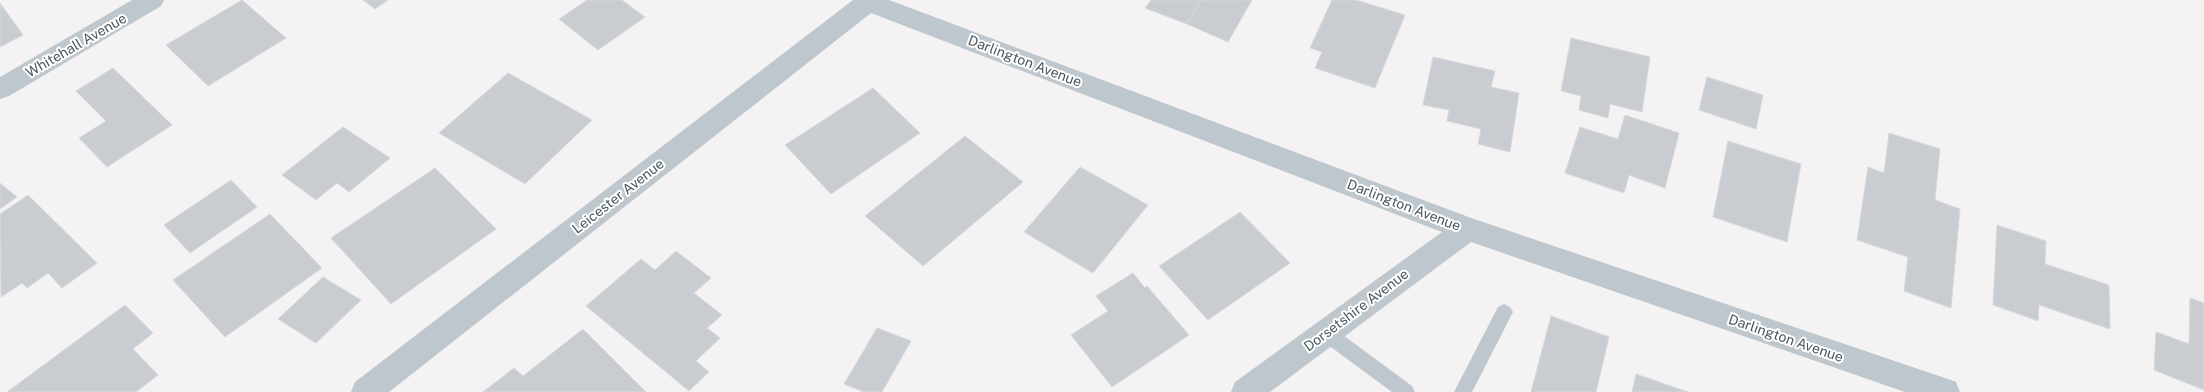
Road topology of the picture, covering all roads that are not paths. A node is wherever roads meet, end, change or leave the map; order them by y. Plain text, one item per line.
1 (152, 0) edge
2 (869, 1) edge
3 (0, 89) edge
4 (1467, 229) junction
5 (1504, 312) dead end
6 (1326, 333) junction
7 (366, 392) edge
8 (1246, 392) edge
9 (1406, 392) edge
10 (1463, 392) edge
11 (1945, 392) edge

1 - 3 street, Whitehall Avenue
2 - 4 street, Darlington Avenue
2 - 7 street, Leicester Avenue
4 - 6 street, Dorsetshire Avenue
4 - 11 street, Darlington Avenue
5 - 10 lane
6 - 8 street, Dorsetshire Avenue
6 - 9 lane

